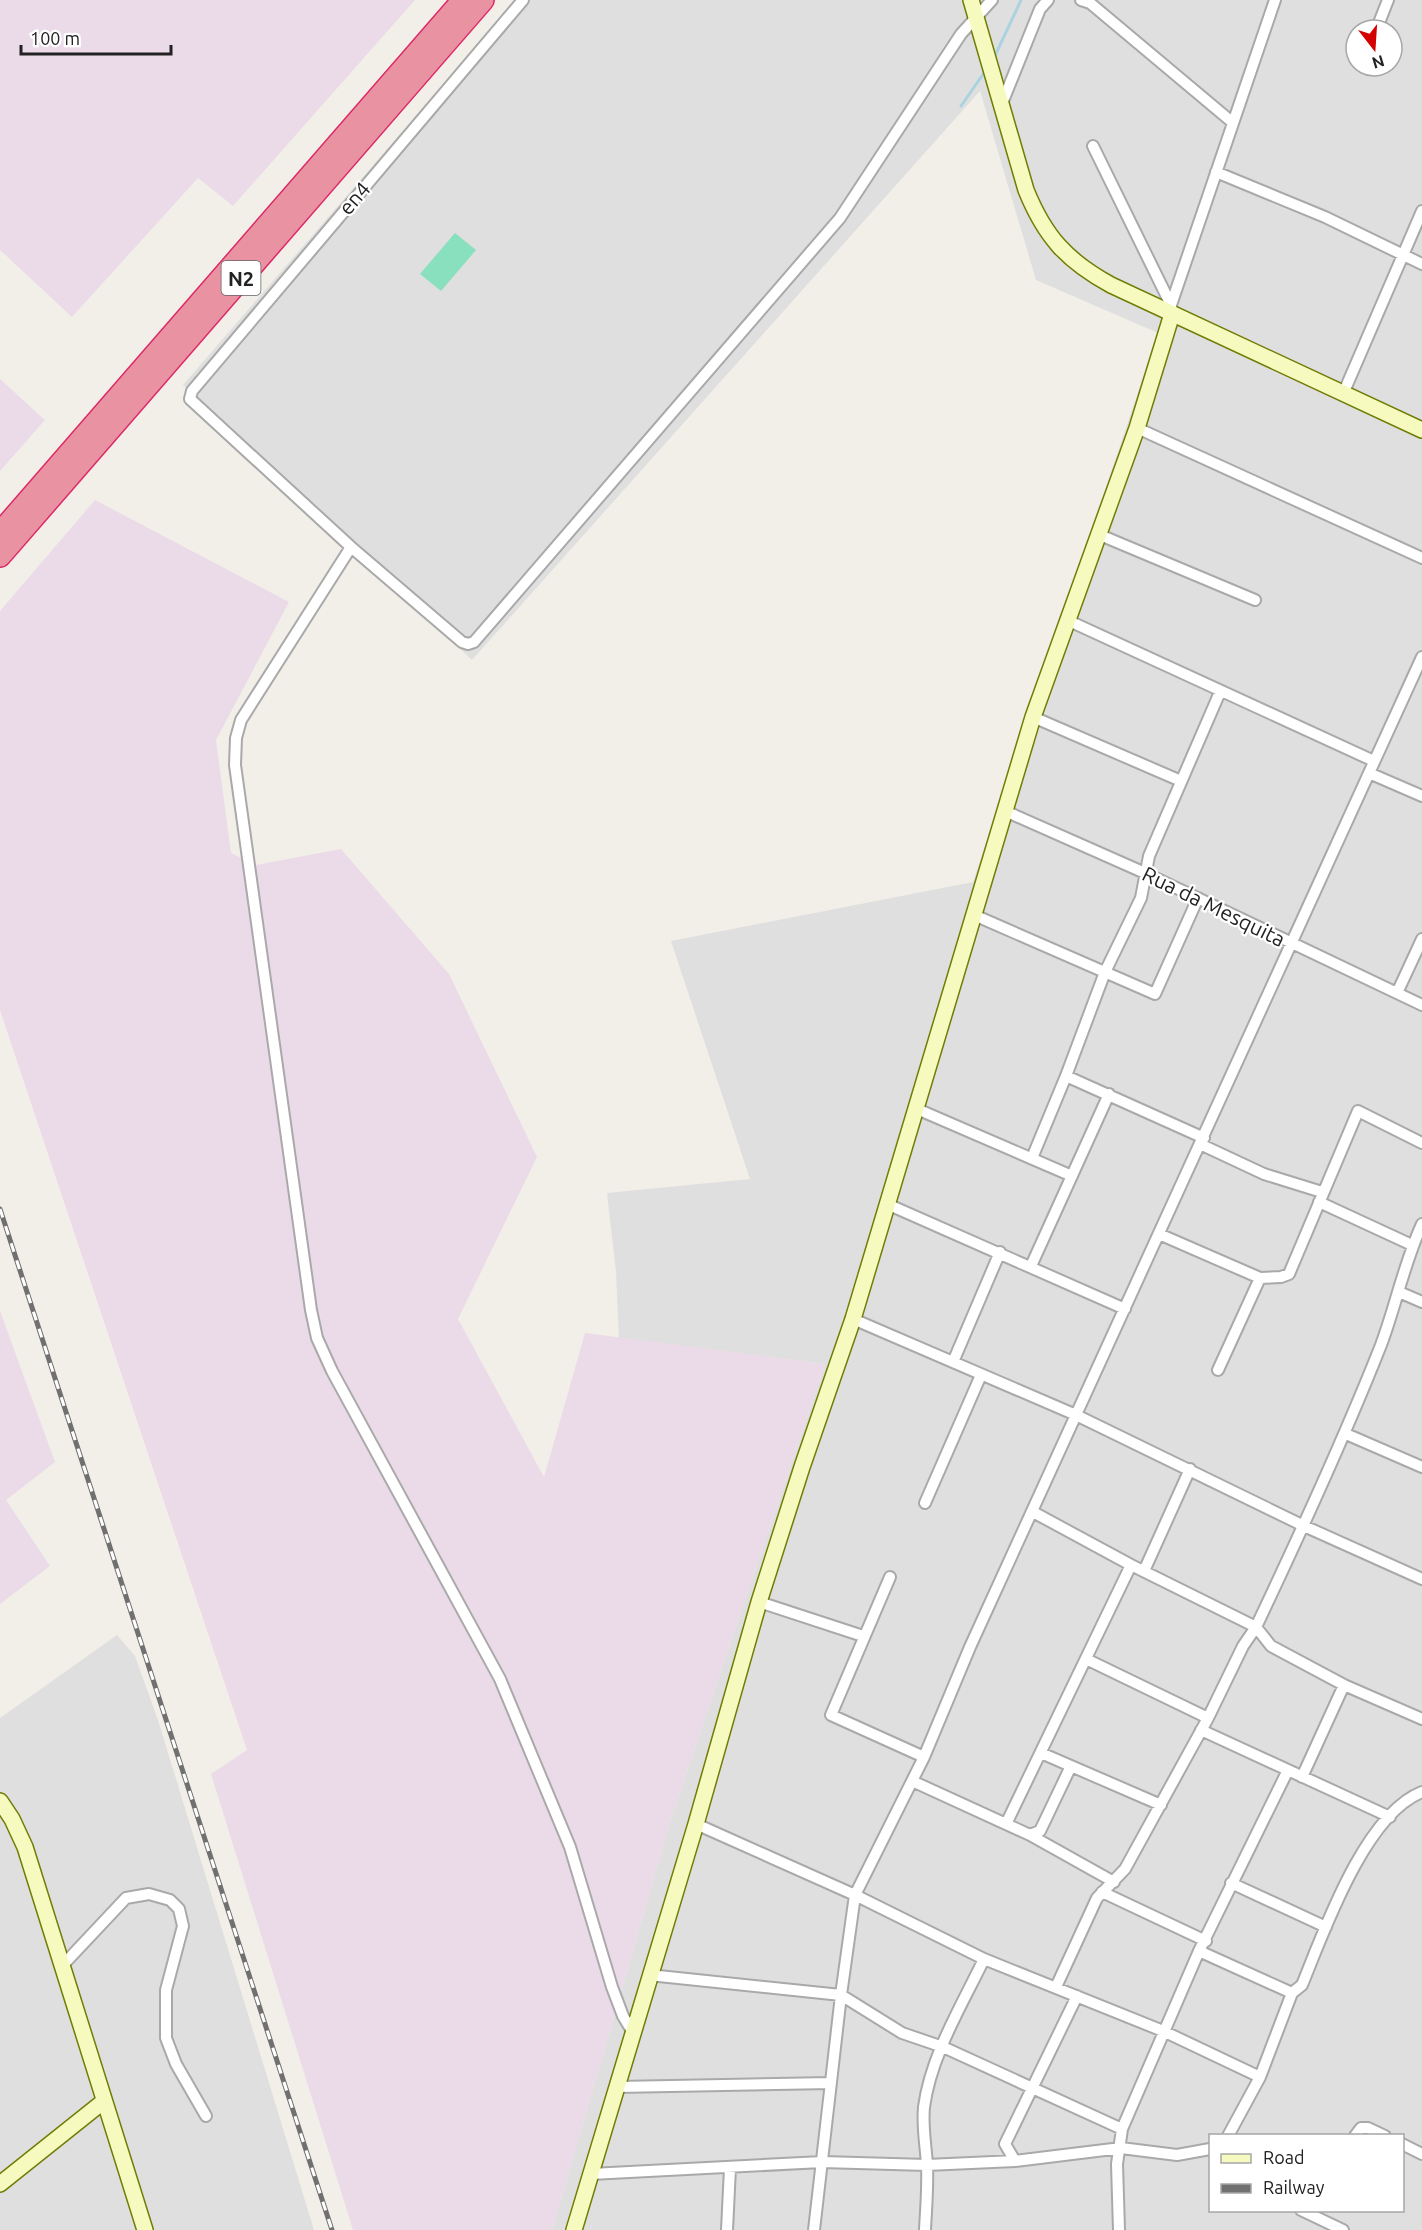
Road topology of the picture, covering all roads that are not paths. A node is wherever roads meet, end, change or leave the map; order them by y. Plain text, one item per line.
1 (463, 0) edge
2 (483, 0) edge
3 (523, 0) edge
4 (971, 0) edge
5 (992, 0) edge
6 (1081, 0) edge
7 (1275, 0) edge
8 (1388, 0) edge
9 (1044, 3) edge
10 (976, 16) junction
11 (1381, 18) edge
12 (1001, 106) junction
13 (1232, 122) junction
14 (1093, 146) dead end
15 (1216, 172) junction
16 (1422, 211) edge
17 (1402, 255) junction
18 (1422, 264) edge
19 (1171, 309) junction
20 (1343, 394) junction
21 (1137, 428) junction
22 (1422, 430) edge
23 (0, 533) edge
24 (1100, 535) junction
25 (351, 547) junction
26 (0, 556) edge
27 (1422, 558) edge
28 (1255, 600) dead end
29 (1067, 621) junction
30 (1422, 657) edge
31 (1220, 692) junction
32 (1033, 717) junction
33 (1374, 762) junction
34 (1369, 773) junction
35 (1181, 781) junction
36 (1422, 796) edge
37 (1005, 811) junction
38 (1145, 873) junction
39 (1198, 898) junction
40 (974, 915) junction
41 (1422, 939) edge
42 (1293, 944) junction
43 (1105, 972) junction
44 (1396, 993) junction
45 (1422, 1005) edge
46 (1066, 1076) junction
47 (1109, 1094) junction
48 (917, 1109) junction
49 (1203, 1142) junction
50 (1422, 1143) edge
51 (1032, 1158) junction
52 (1072, 1176) junction
53 (1320, 1197) junction
54 (887, 1204) junction
55 (1422, 1224) edge
56 (1159, 1234) junction
57 (1412, 1245) junction
58 (1000, 1252) junction
59 (1031, 1266) junction
60 (1260, 1278) junction
61 (1399, 1292) junction
62 (1422, 1302) edge
63 (1125, 1309) junction
64 (854, 1319) junction
65 (953, 1362) junction
66 (1218, 1370) dead end
67 (981, 1375) junction
68 (1076, 1415) junction
69 (1346, 1434) junction
70 (1422, 1467) edge
71 (1190, 1469) junction
72 (925, 1503) dead end
73 (1033, 1512) junction
74 (1304, 1526) junction
75 (1131, 1565) junction
76 (1144, 1571) junction
77 (891, 1577) dead end
78 (1422, 1579) edge
79 (759, 1602) junction
80 (1256, 1627) junction
81 (863, 1636) junction
82 (1086, 1659) junction
83 (1344, 1685) junction
84 (1208, 1718) junction
85 (1422, 1719) edge
86 (1201, 1730) junction
87 (1041, 1753) junction
88 (924, 1757) junction
89 (1071, 1767) junction
90 (1288, 1770) junction
91 (1302, 1777) junction
92 (912, 1781) junction
93 (1422, 1792) edge
94 (0, 1801) edge
95 (1161, 1805) junction
96 (1389, 1817) junction
97 (6, 1820) edge
98 (696, 1824) junction
99 (1006, 1824) junction
100 (1030, 1835) junction
101 (1114, 1882) junction
102 (1231, 1882) junction
103 (1102, 1892) junction
104 (855, 1895) junction
105 (1326, 1927) junction
106 (1206, 1941) junction
107 (1199, 1952) junction
108 (984, 1959) junction
109 (62, 1966) junction
110 (649, 1975) junction
111 (1056, 1987) junction
112 (1292, 1993) junction
113 (841, 1995) junction
114 (1077, 1996) junction
115 (632, 2031) junction
116 (1163, 2031) junction
117 (943, 2047) junction
118 (1260, 2077) junction
119 (831, 2083) junction
120 (617, 2087) junction
121 (1032, 2089) junction
122 (104, 2101) junction
123 (206, 2116) dead end
124 (1122, 2129) junction
125 (1229, 2134) edge
126 (1356, 2134) edge
127 (1381, 2134) edge
128 (1404, 2145) edge
129 (1121, 2148) junction
130 (1209, 2149) edge
131 (1422, 2154) edge
132 (1015, 2161) junction
133 (822, 2162) junction
134 (927, 2165) junction
135 (730, 2168) junction
136 (591, 2174) junction
137 (0, 2184) edge
138 (1317, 2214) edge
139 (145, 2230) edge
140 (573, 2230) edge
141 (727, 2230) edge
142 (814, 2230) edge
143 (925, 2230) edge
144 (1119, 2230) edge
145 (1343, 2230) edge

1 - 23 highway, N2
2 - 26 highway, N2
3 - 25 street, en4
4 - 10 street
5 - 10 street
6 - 13 street
7 - 13 street
8 - 11 street
9 - 12 street
10 - 12 street
10 - 25 street
12 - 19 street
13 - 15 street
14 - 19 street
15 - 17 street
15 - 19 street
16 - 17 street
17 - 18 street
17 - 20 street
19 - 20 street
19 - 21 street
20 - 22 street
21 - 24 street
21 - 27 street
24 - 28 street
24 - 29 street
25 - 115 street
29 - 31 street
29 - 32 street
30 - 33 street
31 - 33 street
31 - 35 street
32 - 35 street
32 - 37 street
33 - 34 street
34 - 36 street
34 - 42 street
35 - 38 street
37 - 38 street, Rua da Mesquita
37 - 40 street
38 - 39 street, Rua da Mesquita
38 - 43 street
39 - 42 street, Rua da Mesquita
39 - 43 street
40 - 43 street
40 - 48 street
41 - 44 street
42 - 44 street, Rua da Mesquita
42 - 49 street
43 - 46 street
44 - 45 street, Rua da Mesquita
46 - 47 street
46 - 51 street
47 - 49 street
47 - 52 street
48 - 51 street
48 - 54 street
49 - 53 street
49 - 56 street
50 - 53 street
51 - 52 street
52 - 59 street
53 - 57 street
53 - 60 street
54 - 58 street
54 - 64 street
55 - 57 street
56 - 60 street
56 - 63 street
57 - 61 street
58 - 59 street
58 - 65 street
59 - 63 street
60 - 66 street
61 - 62 street
61 - 69 street
63 - 68 street
64 - 65 street
64 - 79 street
65 - 67 street
67 - 68 street
67 - 72 street
68 - 71 street
68 - 73 street
69 - 70 street
69 - 74 street
71 - 74 street
71 - 76 street
73 - 75 street
73 - 88 street
74 - 78 street
74 - 80 street
75 - 76 street
75 - 82 street
76 - 80 street
77 - 81 street
79 - 81 street
79 - 98 street
80 - 83 street
80 - 84 street
81 - 88 street
82 - 84 street
82 - 87 street
83 - 85 street
83 - 91 street
84 - 86 street
86 - 90 street
86 - 95 street
87 - 89 street
87 - 99 street
88 - 92 street
89 - 95 street
89 - 100 street
90 - 91 street
90 - 102 street
91 - 96 street
92 - 99 street
92 - 104 street
93 - 96 street
94 - 97 street
95 - 101 street
96 - 105 street
97 - 109 street
98 - 104 street
98 - 110 street
99 - 100 street
100 - 101 street
101 - 103 street
102 - 105 street
102 - 106 street
103 - 106 street
103 - 111 street
104 - 108 street
104 - 113 street
105 - 112 street
106 - 107 street
107 - 112 street
107 - 116 street
108 - 111 street
108 - 117 street
109 - 122 street
109 - 123 street
110 - 113 street
110 - 115 street
111 - 114 street
112 - 118 street
113 - 117 street
113 - 119 street
114 - 116 street
114 - 121 street
115 - 120 street
116 - 118 street
116 - 124 street
117 - 121 street
117 - 134 street
118 - 125 street
119 - 120 street
119 - 133 street
120 - 136 street
121 - 124 street
121 - 132 street
122 - 137 street
122 - 139 street
124 - 129 street
126 - 127 street
128 - 131 street
129 - 130 street
129 - 132 street
129 - 144 street
132 - 134 street
133 - 134 street
133 - 135 street
133 - 142 street
134 - 143 street
135 - 136 street
135 - 141 street
136 - 140 street
138 - 145 street

